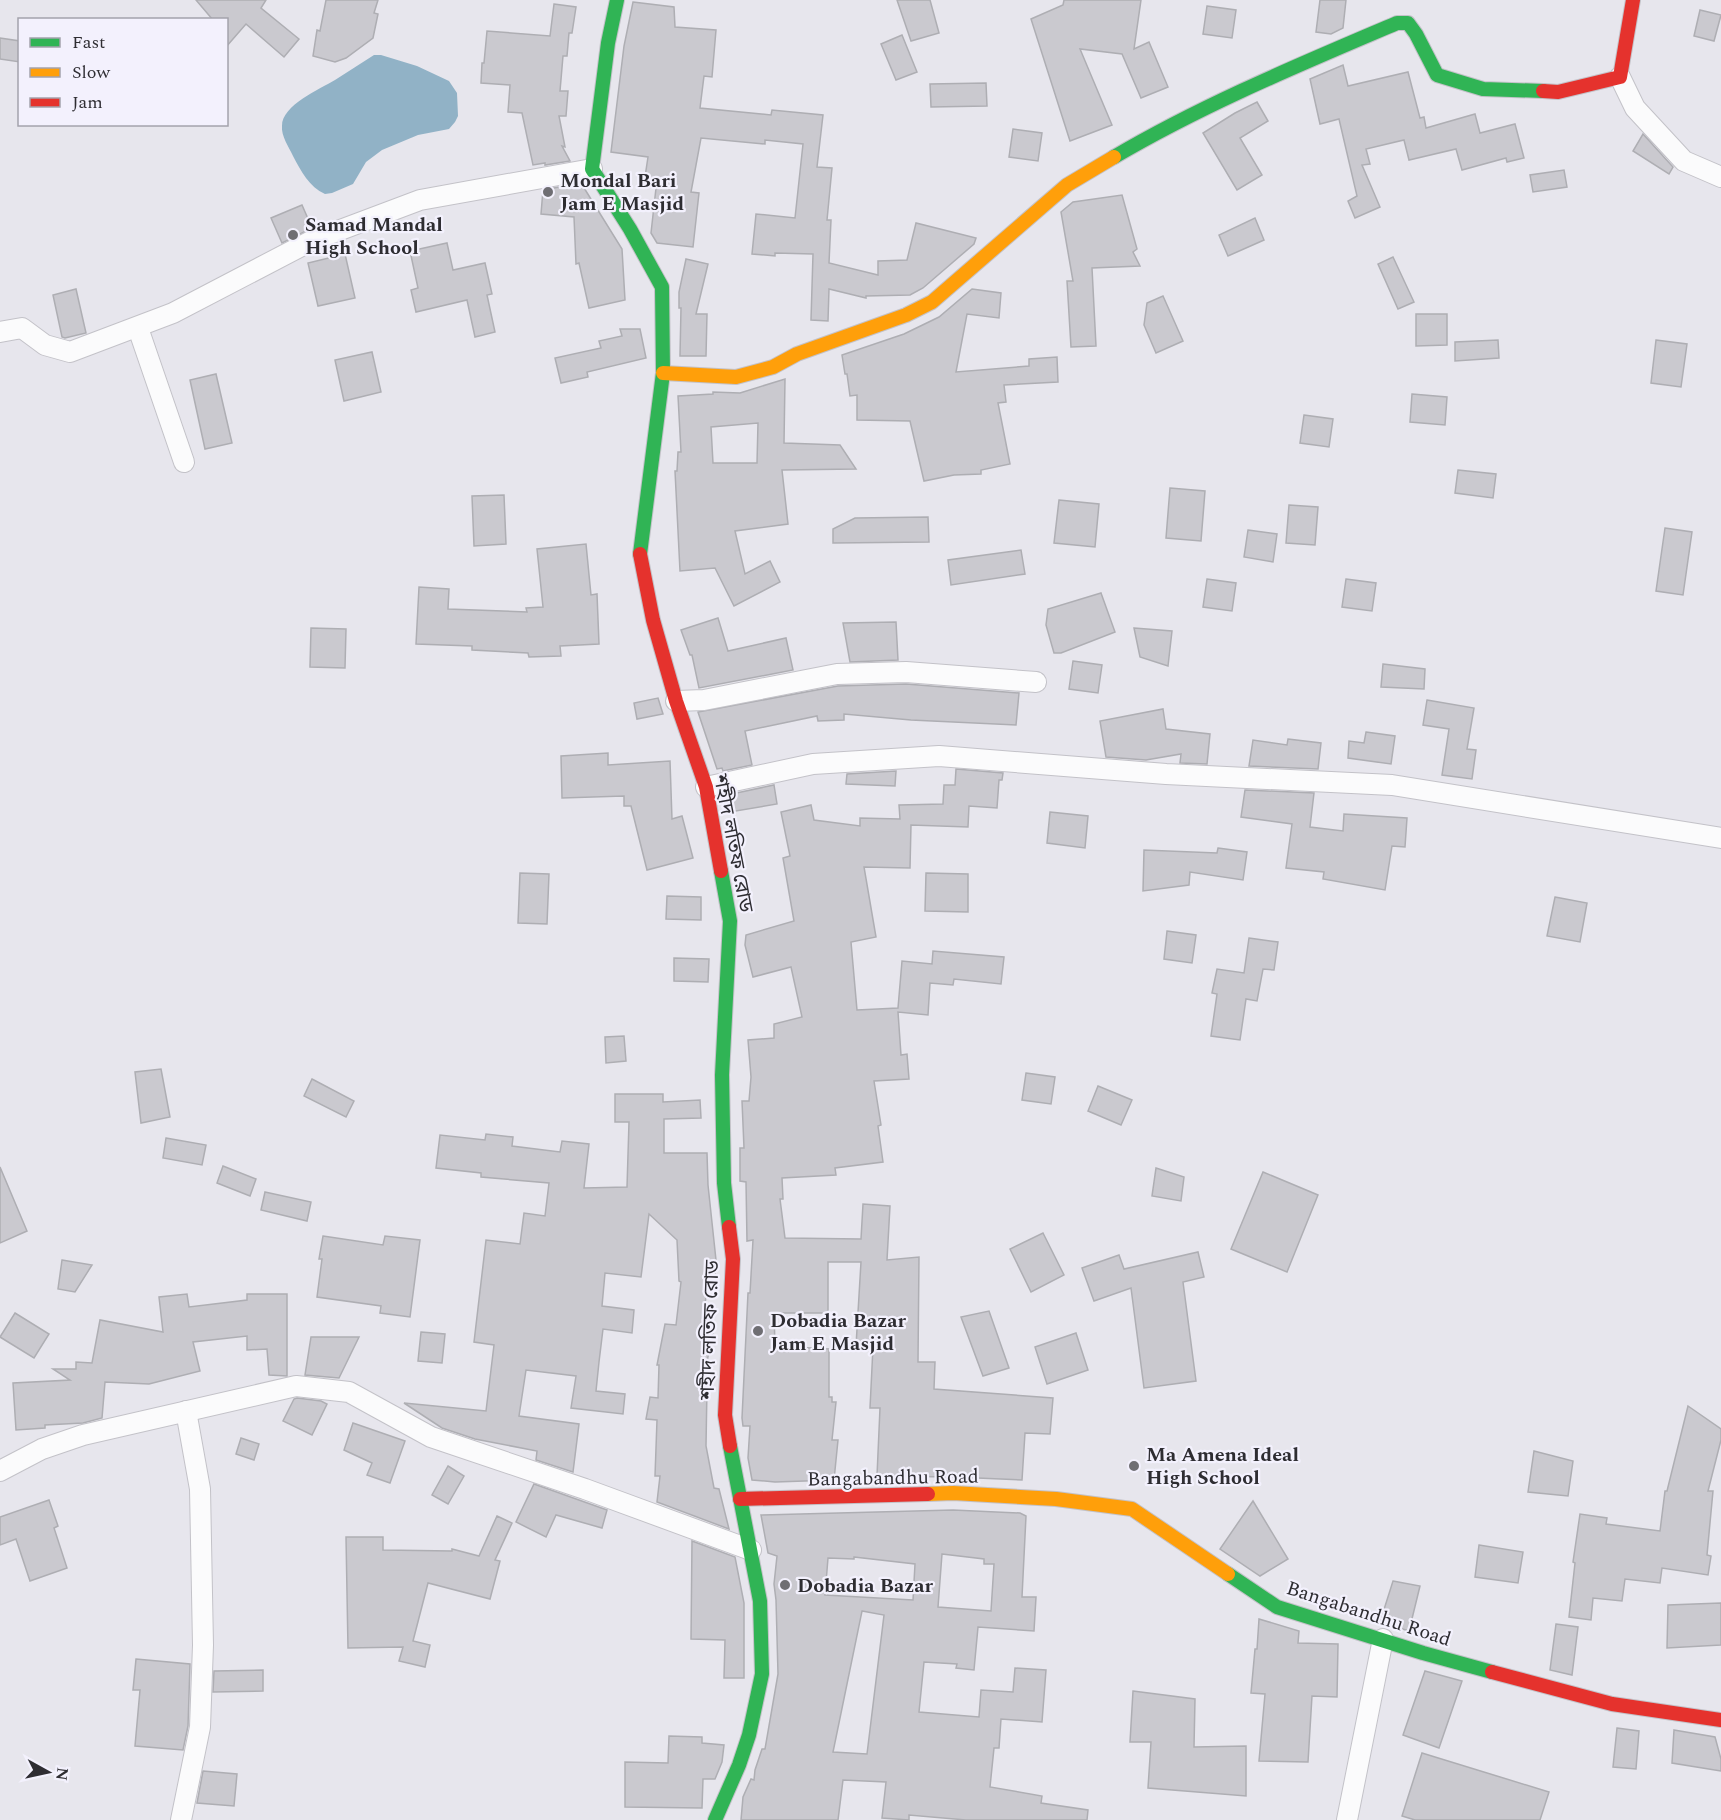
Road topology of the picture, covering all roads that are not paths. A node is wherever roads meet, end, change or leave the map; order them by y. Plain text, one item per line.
1 (617, 0) edge
2 (1633, 0) edge
3 (1620, 77) junction
4 (592, 169) junction
5 (1721, 177) edge
6 (138, 328) junction
7 (0, 332) edge
8 (663, 373) junction
9 (184, 462) dead end
10 (1035, 682) dead end
11 (676, 701) junction
12 (706, 787) junction
13 (1721, 838) edge
14 (186, 1411) junction
15 (0, 1471) edge
16 (740, 1499) junction
17 (751, 1550) junction
18 (1383, 1639) junction
19 (1721, 1720) edge
20 (181, 1820) edge
21 (714, 1820) edge
22 (1347, 1820) edge

1 - 4 street
2 - 3 street
3 - 5 street
3 - 8 street
4 - 6 street
4 - 8 street, শহীদ লতিফ রোড
6 - 7 street
6 - 9 street
8 - 11 street, শহীদ লতিফ রোড
10 - 11 street
11 - 12 street, শহীদ লতিফ রোড
12 - 13 street
12 - 16 street, শহীদ লতিফ রোড
14 - 15 street
14 - 17 street
14 - 20 street
16 - 17 street, শহীদ লতিফ রোড
16 - 18 street, Bangabandhu Road
17 - 21 street, শহীদ লতিফ রোড
18 - 19 street, Bangabandhu Road
18 - 22 street

